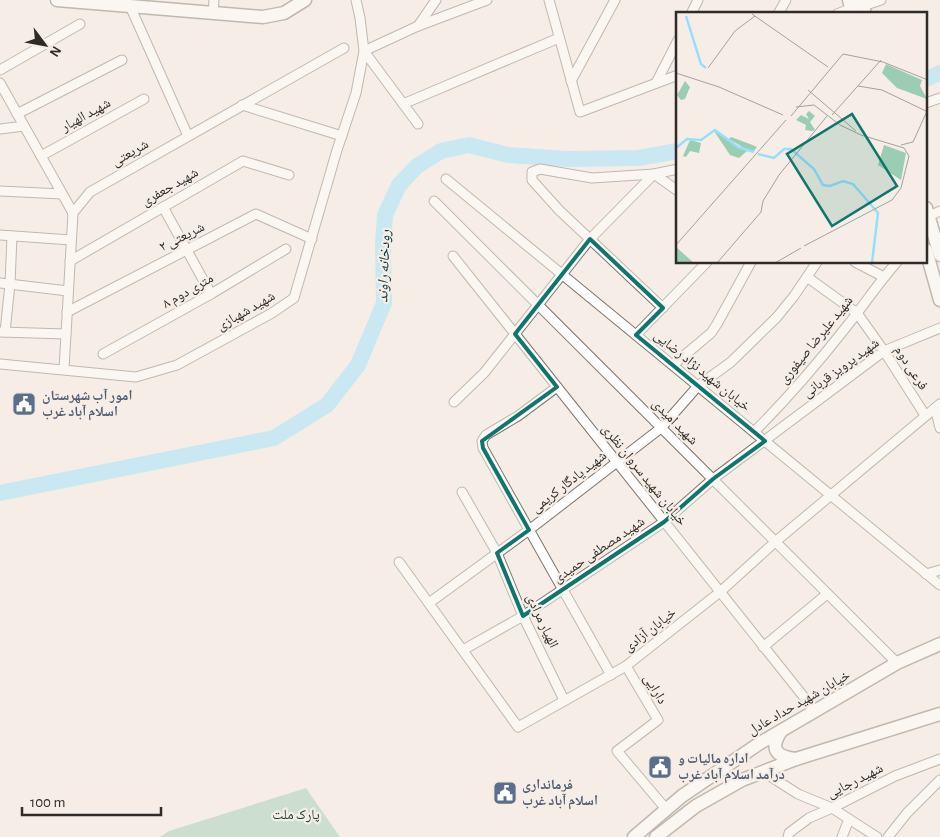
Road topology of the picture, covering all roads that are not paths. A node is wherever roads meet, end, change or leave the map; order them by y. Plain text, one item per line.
1 (57, 0) edge
2 (305, 0) edge
3 (356, 0) edge
4 (436, 0) edge
5 (487, 0) edge
6 (548, 0) edge
7 (615, 0) edge
8 (698, 0) edge
9 (786, 0) edge
10 (881, 0) edge
11 (130, 6) junction
12 (214, 6) edge
13 (857, 7) edge
14 (692, 12) edge
15 (779, 12) edge
16 (843, 12) edge
17 (80, 24) dead end
18 (418, 26) junction
19 (559, 38) junction
20 (676, 44) edge
21 (344, 48) dead end
22 (364, 51) junction
23 (122, 60) dead end
24 (0, 70) edge
25 (676, 76) edge
26 (571, 81) junction
27 (0, 83) edge
28 (656, 83) junction
29 (940, 98) edge
30 (144, 99) dead end
31 (928, 102) edge
32 (403, 104) junction
33 (242, 105) junction
34 (18, 114) junction
35 (418, 124) dead end
36 (24, 126) junction
37 (0, 129) edge
38 (188, 136) junction
39 (342, 136) junction
40 (41, 156) junction
41 (676, 169) edge
42 (654, 174) junction
43 (289, 175) dead end
44 (446, 179) dead end
45 (676, 190) edge
46 (0, 191) edge
47 (62, 194) junction
48 (434, 201) dead end
49 (163, 207) junction
50 (932, 212) edge
51 (73, 213) junction
52 (0, 235) edge
53 (12, 236) junction
54 (312, 239) junction
55 (590, 239) junction
56 (71, 240) junction
57 (286, 249) dead end
58 (187, 250) junction
59 (940, 255) edge
60 (452, 256) dead end
61 (928, 257) edge
62 (70, 261) junction
63 (705, 264) edge
64 (750, 264) edge
65 (816, 264) edge
66 (859, 264) edge
67 (895, 264) edge
68 (562, 274) junction
69 (807, 277) junction
70 (884, 277) junction
71 (0, 283) edge
72 (10, 284) junction
73 (68, 291) junction
74 (211, 294) junction
75 (940, 300) edge
76 (538, 305) junction
77 (664, 308) junction
78 (67, 312) junction
79 (857, 313) junction
80 (940, 328) edge
81 (3, 332) edge
82 (66, 334) junction
83 (515, 334) junction
84 (636, 335) junction
85 (884, 352) junction
86 (103, 354) dead end
87 (0, 364) edge
88 (673, 365) junction
89 (64, 369) junction
90 (698, 386) junction
91 (556, 387) junction
92 (454, 402) dead end
93 (937, 406) edge
94 (925, 416) junction
95 (661, 428) junction
96 (940, 428) edge
97 (754, 432) junction
98 (765, 441) junction
99 (617, 463) junction
100 (713, 479) junction
101 (462, 492) dead end
102 (831, 495) junction
103 (664, 522) junction
104 (529, 530) junction
105 (775, 542) junction
106 (497, 554) junction
107 (399, 562) dead end
108 (940, 570) edge
109 (926, 574) junction
110 (940, 585) edge
111 (563, 590) junction
112 (720, 592) junction
113 (827, 594) junction
114 (429, 603) junction
115 (523, 616) junction
116 (940, 644) edge
117 (763, 647) junction
118 (463, 650) junction
119 (897, 663) junction
120 (626, 666) junction
121 (611, 675) junction
122 (564, 700) junction
123 (815, 711) junction
124 (940, 714) edge
125 (781, 731) junction
126 (796, 759) junction
127 (733, 760) junction
128 (940, 760) edge
129 (762, 771) junction
130 (742, 780) junction
131 (940, 780) edge
132 (832, 808) junction
133 (666, 809) junction
134 (849, 819) junction
135 (634, 837) edge
136 (656, 837) edge
137 (788, 837) edge
138 (842, 837) edge
139 (877, 837) edge
140 (888, 837) edge

1 - 11 main road
2 - 12 main road
3 - 22 street, شهید شهبازی
4 - 18 street
5 - 18 street
6 - 19 street
7 - 26 street
8 - 14 street
9 - 15 street
10 - 13 street
11 - 12 main road
11 - 38 street
13 - 16 street
17 - 24 street
18 - 22 street
19 - 26 street
19 - 32 street
20 - 28 street
21 - 33 street, شریعتی
22 - 32 street
22 - 39 street, شهید شهبازی
23 - 34 street
25 - 28 street
26 - 28 street
27 - 34 street
29 - 31 street
30 - 40 street, شهید الهیار
32 - 35 street
33 - 38 street, شریعتی
33 - 39 street
34 - 36 street
36 - 37 street
36 - 40 street
38 - 51 street, شریعتی
39 - 54 street, شهید شهبازی
40 - 47 street
41 - 42 street
42 - 45 street
42 - 55 street
42 - 55 street
43 - 49 street, شهید جعفری
44 - 68 street, خیابان شهید نژاد رضایی
46 - 47 street
47 - 51 street
48 - 76 street, شهید امیدی
49 - 58 street
49 - 62 street, شهید جعفری
50 - 59 main road
51 - 56 street
52 - 53 street
53 - 56 street
53 - 72 street
54 - 58 street, شریعتی ۲
54 - 89 street, شهید شهبازی
55 - 68 street
55 - 77 street
56 - 62 street
57 - 74 street, ۸ متری دوم
58 - 74 street
58 - 78 street, شریعتی ۲
60 - 83 street, خیابان شهید سروان نظری
61 - 75 main road
62 - 73 street
63 - 77 street
64 - 88 street
65 - 69 street, شهید یادگار کریمی
66 - 70 street
67 - 70 street, شهید علیرضا صیفوری
68 - 76 street
68 - 84 street, خیابان شهید نژاد رضایی
69 - 79 street, فرعی دوم
69 - 90 street, شهید یادگار کریمی
70 - 79 street, شهید علیرضا صیفوری
71 - 72 street
72 - 73 street
72 - 81 street
73 - 78 street
74 - 86 street, ۸ متری دوم
76 - 83 street
76 - 95 street, شهید امیدی
77 - 84 street
78 - 82 street
79 - 85 street, فرعی دوم
79 - 97 street, شهید علیرضا صیفوری
80 - 85 street, شهید پرویز قربانی
81 - 82 street
82 - 89 street
83 - 91 street, خیابان شهید سروان نظری
83 - 92 street
84 - 88 street, خیابان شهید نژاد رضایی
85 - 94 street, فرعی دوم
85 - 98 street, شهید پرویز قربانی
87 - 89 street, شهید شهبازی
88 - 90 street, خیابان شهید نژاد رضایی
90 - 95 street, شهید یادگار کریمی
90 - 97 street, خیابان شهید نژاد رضایی
91 - 99 street, خیابان شهید سروان نظری
91 - 104 street
93 - 94 street, خیابان آزادی
93 - 96 street
94 - 102 street, خیابان آزادی
95 - 99 street, شهید یادگار کریمی
95 - 100 street, شهید امیدی
97 - 98 street, خیابان شهید نژاد رضایی
98 - 100 street, شهید مصطفی حمیدی
98 - 102 street, خیابان شهید نژاد رضایی
99 - 103 street, خیابان شهید سروان نظری
99 - 104 street, شهید یادگار کریمی
100 - 103 street, شهید مصطفی حمیدی
100 - 105 street, شهید امیدی
101 - 106 street, الهیار مرادی
102 - 105 street, خیابان آزادی
102 - 109 street, خیابان شهید نژاد رضایی
103 - 111 street, شهید مصطفی حمیدی
103 - 112 street, خیابان شهید سروان نظری
104 - 106 street, شهید یادگار کریمی
104 - 111 street
105 - 112 street, خیابان آزادی
105 - 113 street, شهید امیدی
106 - 114 street, شهید یادگار کریمی
106 - 115 street, الهیار مرادی
107 - 114 street, خیابان آزادی
108 - 109 street
109 - 110 street, خیابان شهید نژاد رضایی
111 - 115 street, شهید مصطفی حمیدی
111 - 121 street
112 - 117 street, خیابان شهید سروان نظری
112 - 120 street, خیابان آزادی
113 - 117 street
113 - 119 street, شهید امیدی
114 - 118 street, خیابان آزادی
115 - 118 street, شهید مصطفی حمیدی
115 - 122 street, الهیار مرادی
116 - 119 main road, خیابان شهید حداد عادل
117 - 123 street, خیابان شهید سروان نظری
118 - 122 street, خیابان آزادی
119 - 123 main road, خیابان شهید حداد عادل
120 - 121 street, خیابان آزادی
120 - 133 street, دارایی
121 - 122 street, خیابان آزادی
123 - 125 main road, خیابان شهید حداد عادل
124 - 126 main road
125 - 126 main road
125 - 127 main road, خیابان شهید حداد عادل
126 - 129 main road
127 - 130 main road
127 - 133 main road, خیابان شهید حداد عادل
128 - 132 street, شهید رجایی
129 - 130 main road
129 - 132 street
130 - 136 main road
131 - 140 street
132 - 134 street
132 - 137 street, شهید رجایی
133 - 135 main road, خیابان شهید حداد عادل
134 - 138 street
134 - 139 street

